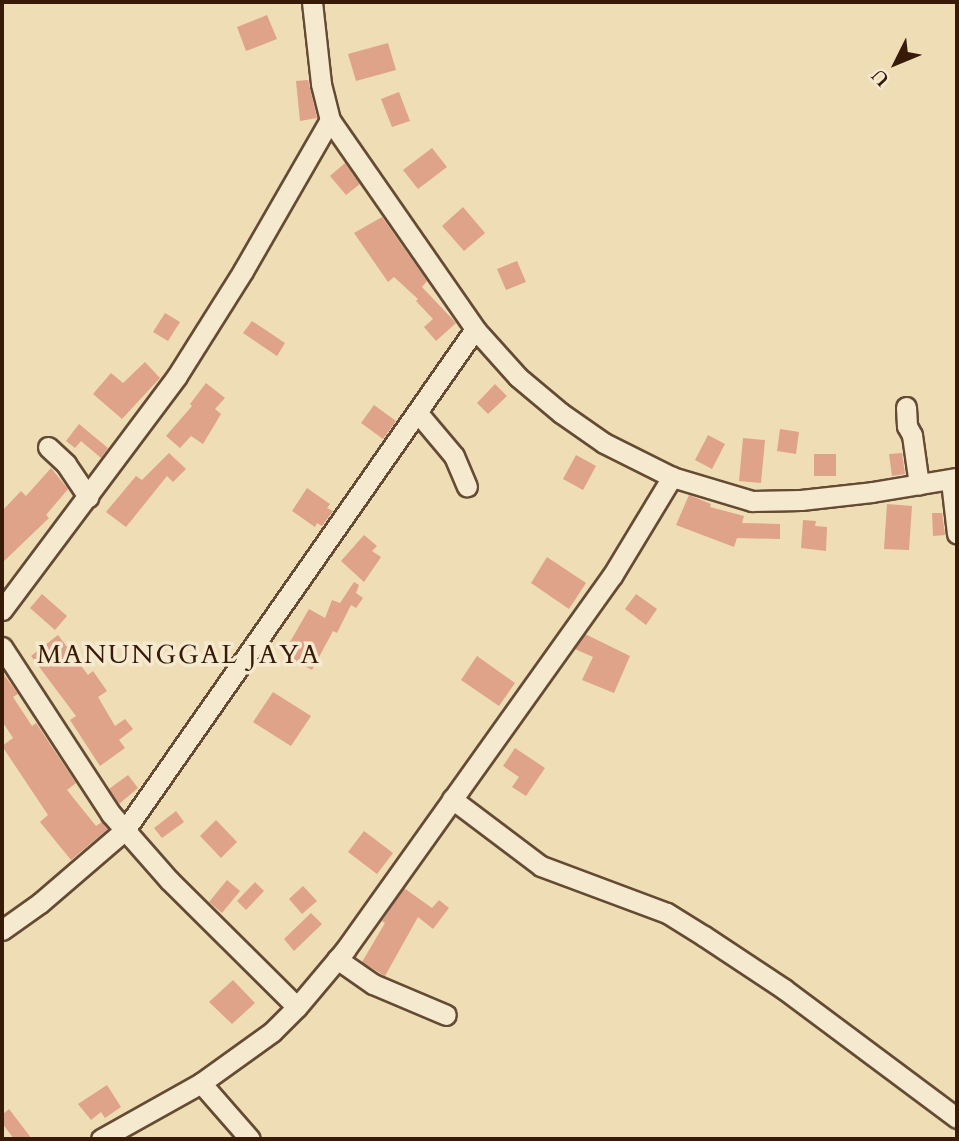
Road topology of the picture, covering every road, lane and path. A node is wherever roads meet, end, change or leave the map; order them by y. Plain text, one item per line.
1 (312, 2) edge
2 (330, 120) junction
3 (475, 329) junction
4 (906, 407) dead end
5 (417, 412) junction
6 (48, 447) dead end
7 (671, 477) junction
8 (954, 479) edge
9 (919, 485) junction
10 (467, 486) dead end
11 (88, 497) junction
12 (957, 534) edge
13 (2, 610) edge
14 (2, 647) edge
15 (452, 799) junction
16 (125, 830) junction
17 (2, 930) edge
18 (337, 959) junction
19 (297, 1007) junction
20 (446, 1014) dead end
21 (201, 1083) junction
22 (957, 1118) edge
23 (102, 1139) edge
24 (250, 1139) edge

1 - 2 street
2 - 3 street
2 - 11 street
3 - 5 street
3 - 7 street
4 - 9 street
5 - 10 street
5 - 16 street
6 - 11 street
7 - 9 street
7 - 15 street
8 - 9 street
8 - 12 street
11 - 13 street
14 - 16 street
15 - 18 street
15 - 22 street
16 - 17 street
16 - 19 street
18 - 19 street
18 - 20 street
19 - 21 street
21 - 23 street
21 - 24 street

